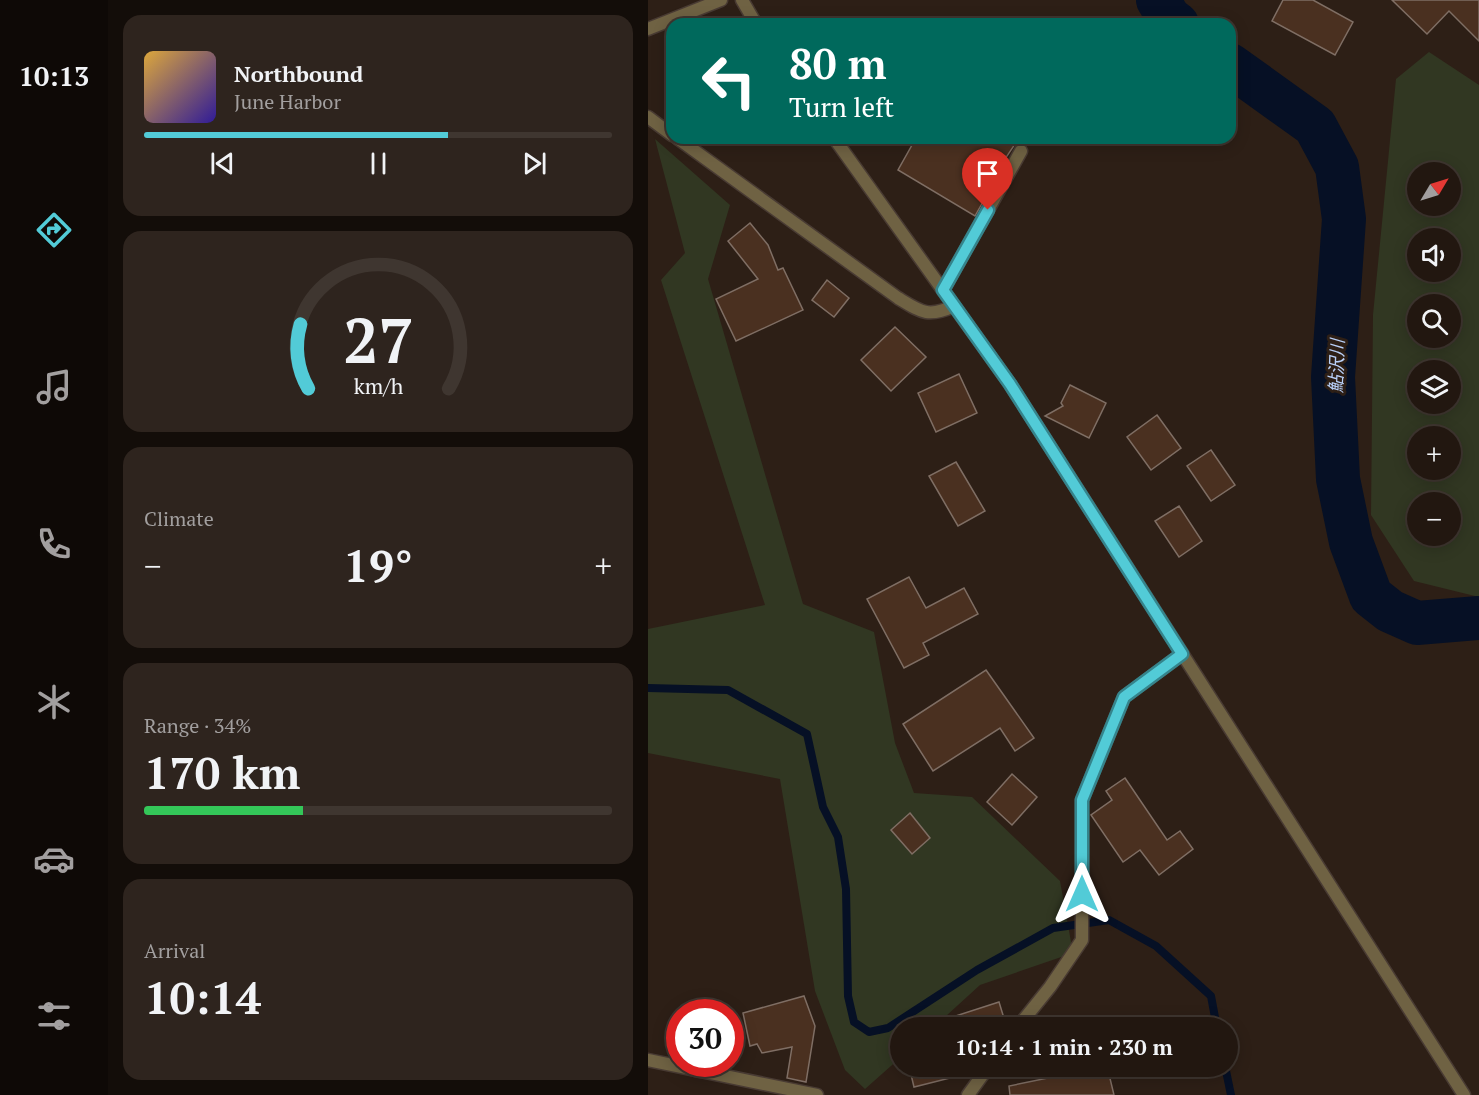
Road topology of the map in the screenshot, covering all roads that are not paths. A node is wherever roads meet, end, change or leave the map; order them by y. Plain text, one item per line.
1 (721, 0) edge
2 (742, 0) edge
3 (676, 18) edge
4 (752, 18) edge
5 (666, 22) edge
6 (648, 29) edge
7 (648, 117) edge
8 (666, 130) edge
9 (684, 144) edge
10 (838, 144) edge
11 (1021, 151) dead end
12 (943, 290) junction
13 (954, 306) junction
14 (1182, 654) junction
15 (1026, 1017) edge
16 (648, 1060) edge
17 (981, 1077) edge
18 (817, 1095) edge
19 (968, 1095) edge
20 (1464, 1095) edge

1 - 3 street
2 - 4 street
5 - 6 street
7 - 8 street
9 - 13 street
10 - 12 street
11 - 12 street
12 - 13 street
13 - 14 street
14 - 15 street
14 - 20 street
16 - 18 street
17 - 19 street

